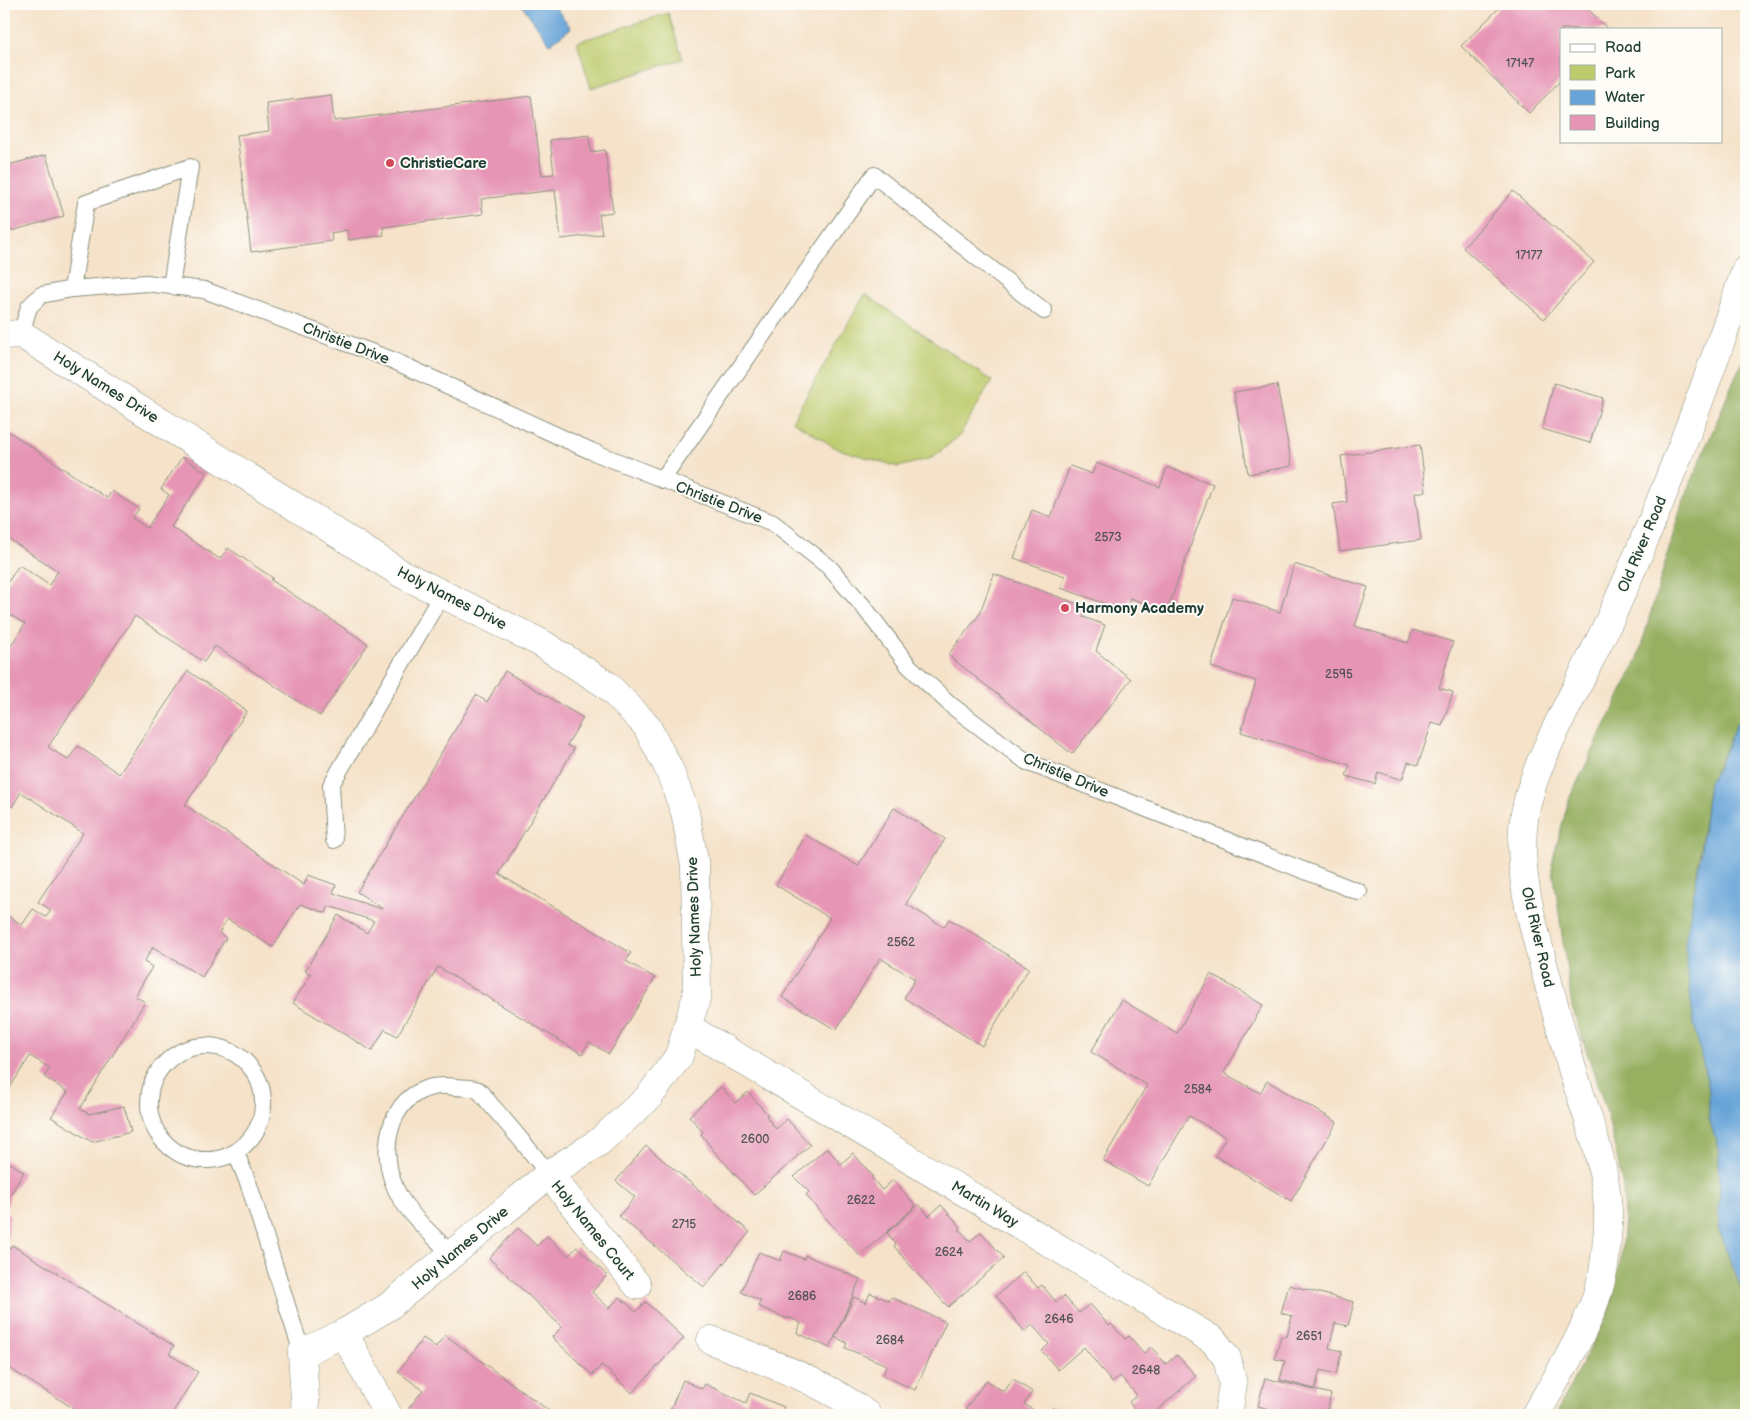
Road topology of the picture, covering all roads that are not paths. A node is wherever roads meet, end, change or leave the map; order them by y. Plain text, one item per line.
1 (1746, 270) edge
2 (171, 286) junction
3 (72, 289) junction
4 (1044, 311) dead end
5 (12, 335) edge
6 (662, 480) junction
7 (442, 594) junction
8 (334, 840) dead end
9 (1359, 892) dead end
10 (687, 1027) junction
11 (236, 1153) junction
12 (549, 1174) junction
13 (452, 1255) junction
14 (638, 1285) dead end
15 (344, 1333) junction
16 (711, 1340) dead end
17 (302, 1353) junction
18 (306, 1415) edge
19 (388, 1415) edge
20 (867, 1415) edge
21 (1228, 1415) edge
22 (1535, 1415) edge

1 - 22 street, Old River Road
2 - 3 lane, Christie Drive
2 - 3 lane
2 - 6 lane, Christie Drive
3 - 5 lane, Christie Drive
4 - 6 lane
5 - 7 street, Holy Names Drive
6 - 9 lane, Christie Drive
7 - 8 lane
7 - 10 street, Holy Names Drive
10 - 12 street, Holy Names Drive
10 - 21 street, Martin Way
11 - 11 lane
11 - 17 lane
12 - 13 street, Holy Names Drive
12 - 13 lane
12 - 14 street, Holy Names Court
13 - 15 street, Holy Names Drive
15 - 17 street, Holy Names Drive
15 - 19 street
16 - 20 street
17 - 18 street

